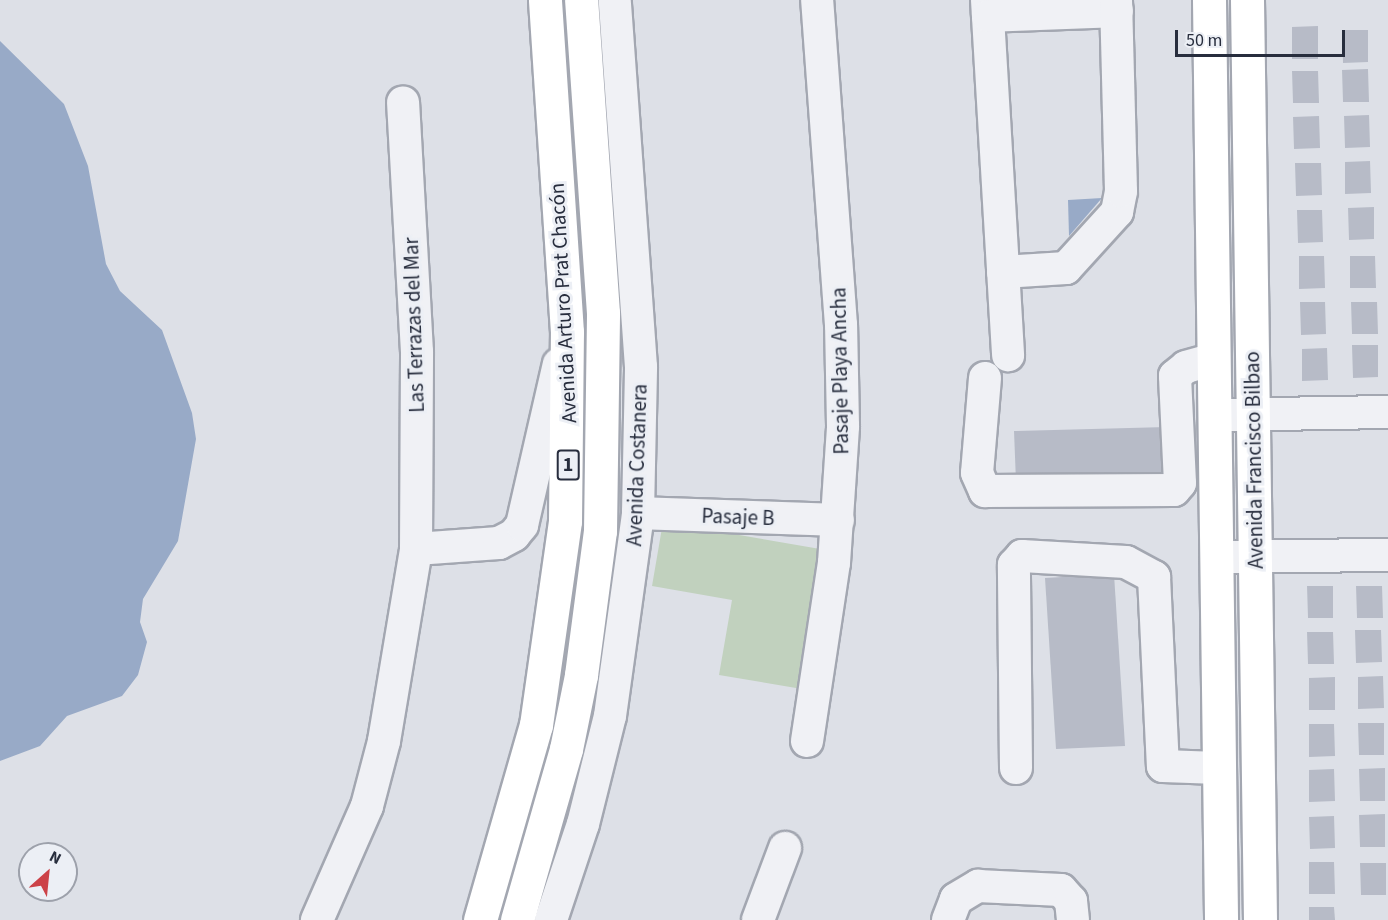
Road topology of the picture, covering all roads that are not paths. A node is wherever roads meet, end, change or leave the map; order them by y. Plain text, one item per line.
1 (545, 0) edge
2 (581, 0) edge
3 (615, 0) edge
4 (817, 0) edge
5 (1209, 0) edge
6 (1248, 0) edge
7 (1117, 6) edge
8 (988, 8) edge
9 (403, 102) dead end
10 (1003, 273) junction
11 (567, 332) junction
12 (1008, 355) dead end
13 (1214, 359) junction
14 (985, 378) dead end
15 (1388, 412) edge
16 (1253, 414) junction
17 (1215, 415) junction
18 (638, 513) junction
19 (838, 520) junction
20 (416, 549) junction
21 (1388, 555) edge
22 (1217, 557) junction
23 (1255, 557) junction
24 (807, 741) dead end
25 (1016, 768) dead end
26 (1218, 768) junction
27 (785, 848) dead end
28 (1070, 907) edge
29 (317, 920) edge
30 (480, 920) edge
31 (517, 920) edge
32 (551, 920) edge
33 (758, 920) edge
34 (948, 920) edge
35 (1221, 920) edge
36 (1260, 920) edge

1 - 11 main road, Avenida Arturo Prat Chacón / 1
2 - 31 main road, Avenida Arturo Prat Chacón / 1
3 - 18 street, Avenida Costanera
4 - 19 street, Pasaje Playa Ancha
5 - 13 main road, Avenida Francisco Bilbao
6 - 16 main road, Avenida Francisco Bilbao
7 - 8 street
7 - 10 street
8 - 10 street
9 - 20 street, Las Terrazas del Mar
10 - 12 street
11 - 20 street
11 - 30 main road, Avenida Arturo Prat Chacón / 1
13 - 14 street
13 - 17 main road, Avenida Francisco Bilbao
15 - 16 street
16 - 17 street
16 - 23 main road, Avenida Francisco Bilbao
17 - 22 main road, Avenida Francisco Bilbao
18 - 19 street, Pasaje B
18 - 32 street, Avenida Costanera
19 - 24 street, Pasaje Playa Ancha
20 - 29 street, Las Terrazas del Mar
21 - 23 street
22 - 23 street
22 - 26 main road, Avenida Francisco Bilbao
23 - 36 main road, Avenida Francisco Bilbao
25 - 26 street
26 - 35 main road, Avenida Francisco Bilbao
27 - 33 street
28 - 34 street

